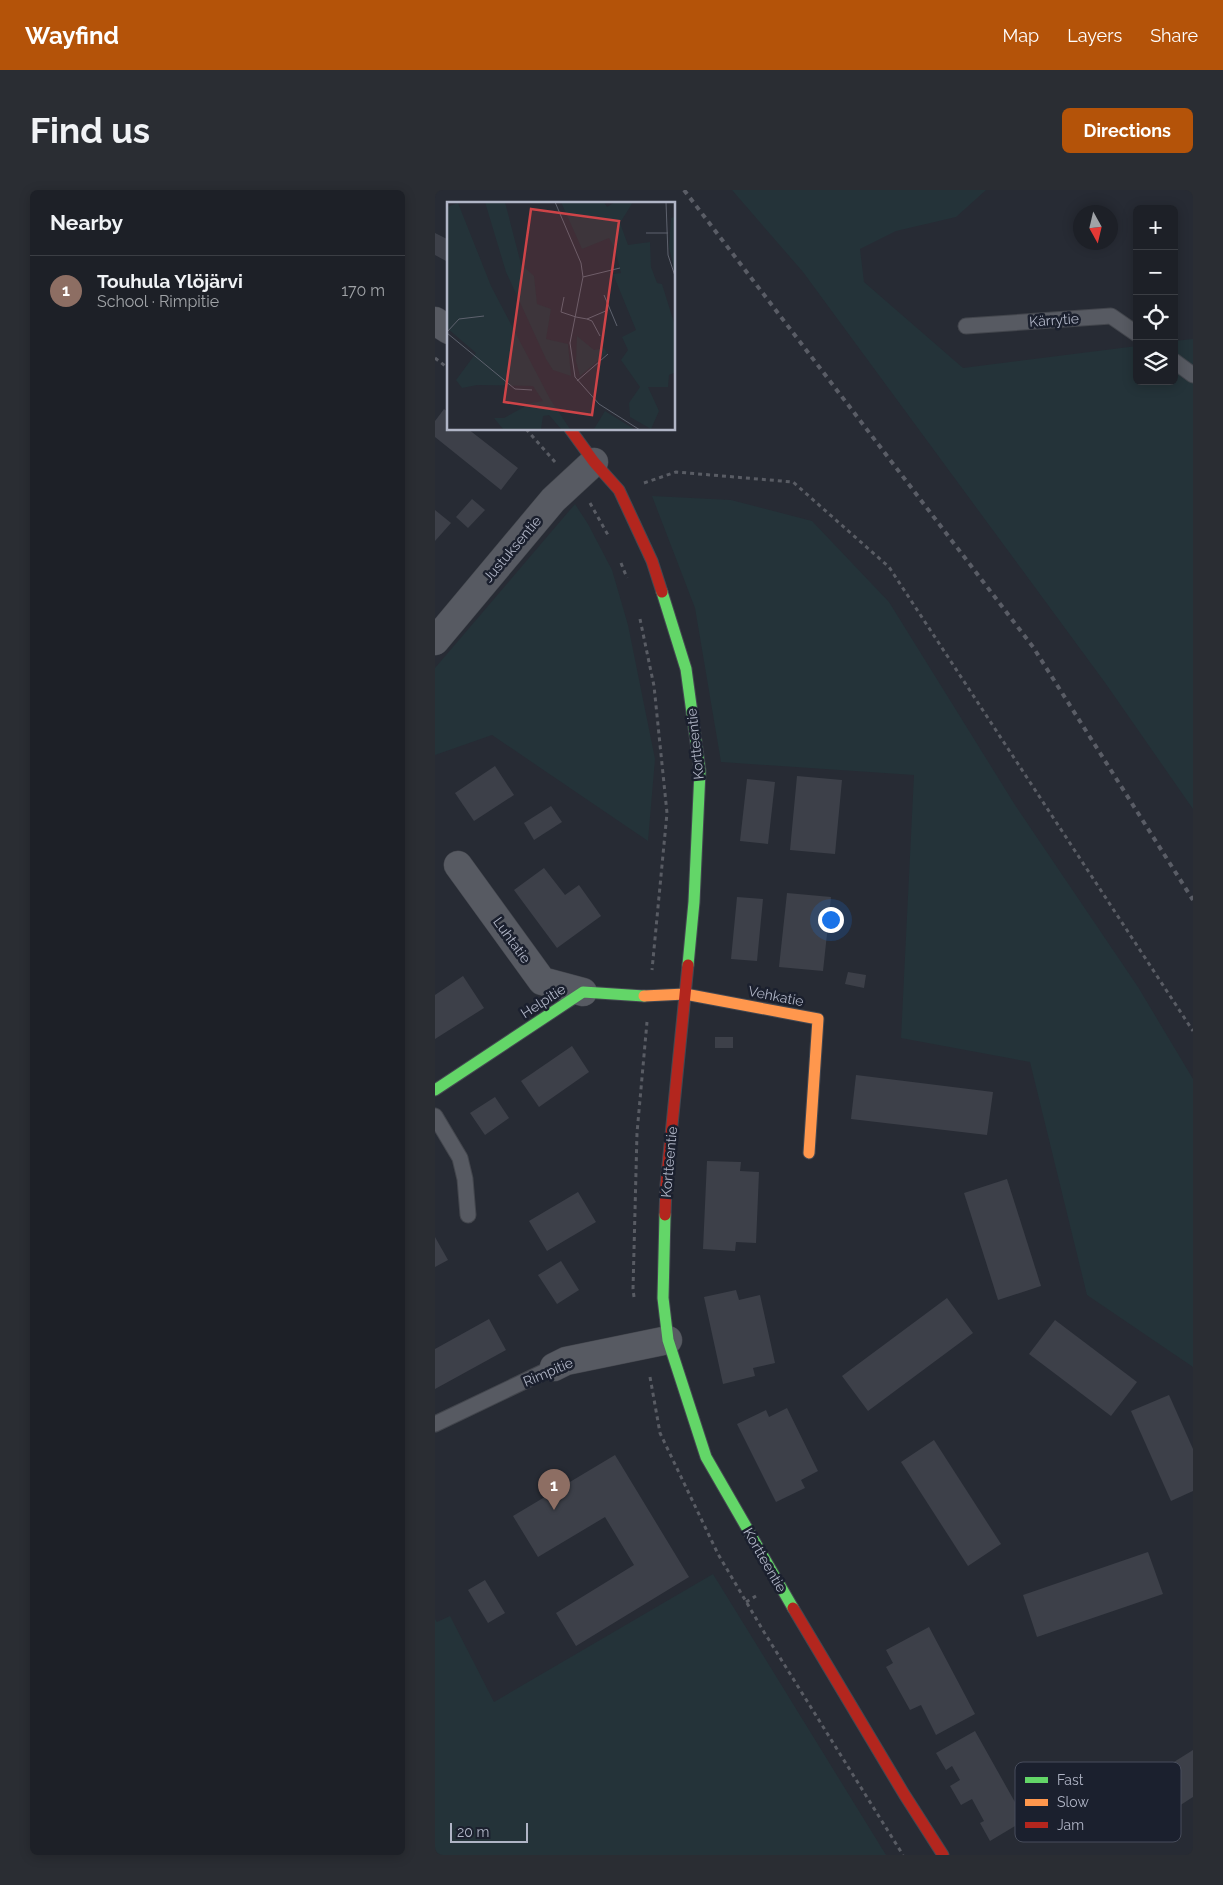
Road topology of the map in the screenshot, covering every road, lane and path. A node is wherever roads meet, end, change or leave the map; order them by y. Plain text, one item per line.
1 (435, 321) edge
2 (966, 326) dead end
3 (447, 329) edge
4 (1133, 331) edge
5 (435, 358) edge
6 (1178, 364) edge
7 (447, 367) edge
8 (1193, 375) edge
9 (571, 430) edge
10 (594, 462) junction
11 (619, 490) junction
12 (435, 641) edge
13 (458, 865) dead end
14 (583, 992) junction
15 (685, 994) junction
16 (1193, 1031) edge
17 (435, 1090) edge
18 (435, 1116) edge
19 (809, 1153) dead end
20 (468, 1215) dead end
21 (668, 1340) junction
22 (554, 1367) joint
23 (435, 1424) edge
24 (943, 1855) edge

1 - 3 street
2 - 4 lane, Kärrytie
5 - 7 path
6 - 8 lane
9 - 10 street, Kortteentie
10 - 11 street, Kortteentie
10 - 12 street, Justuksentie
11 - 15 street, Kortteentie
11 - 16 path
13 - 14 street, Luhtatie
14 - 15 street, Helpitie
14 - 17 street, Helpitie
15 - 19 street, Vehkatie
15 - 21 street, Kortteentie
18 - 20 lane
21 - 22 street, Rimpitie
21 - 24 street, Kortteentie
22 - 23 lane, Rimpitie

